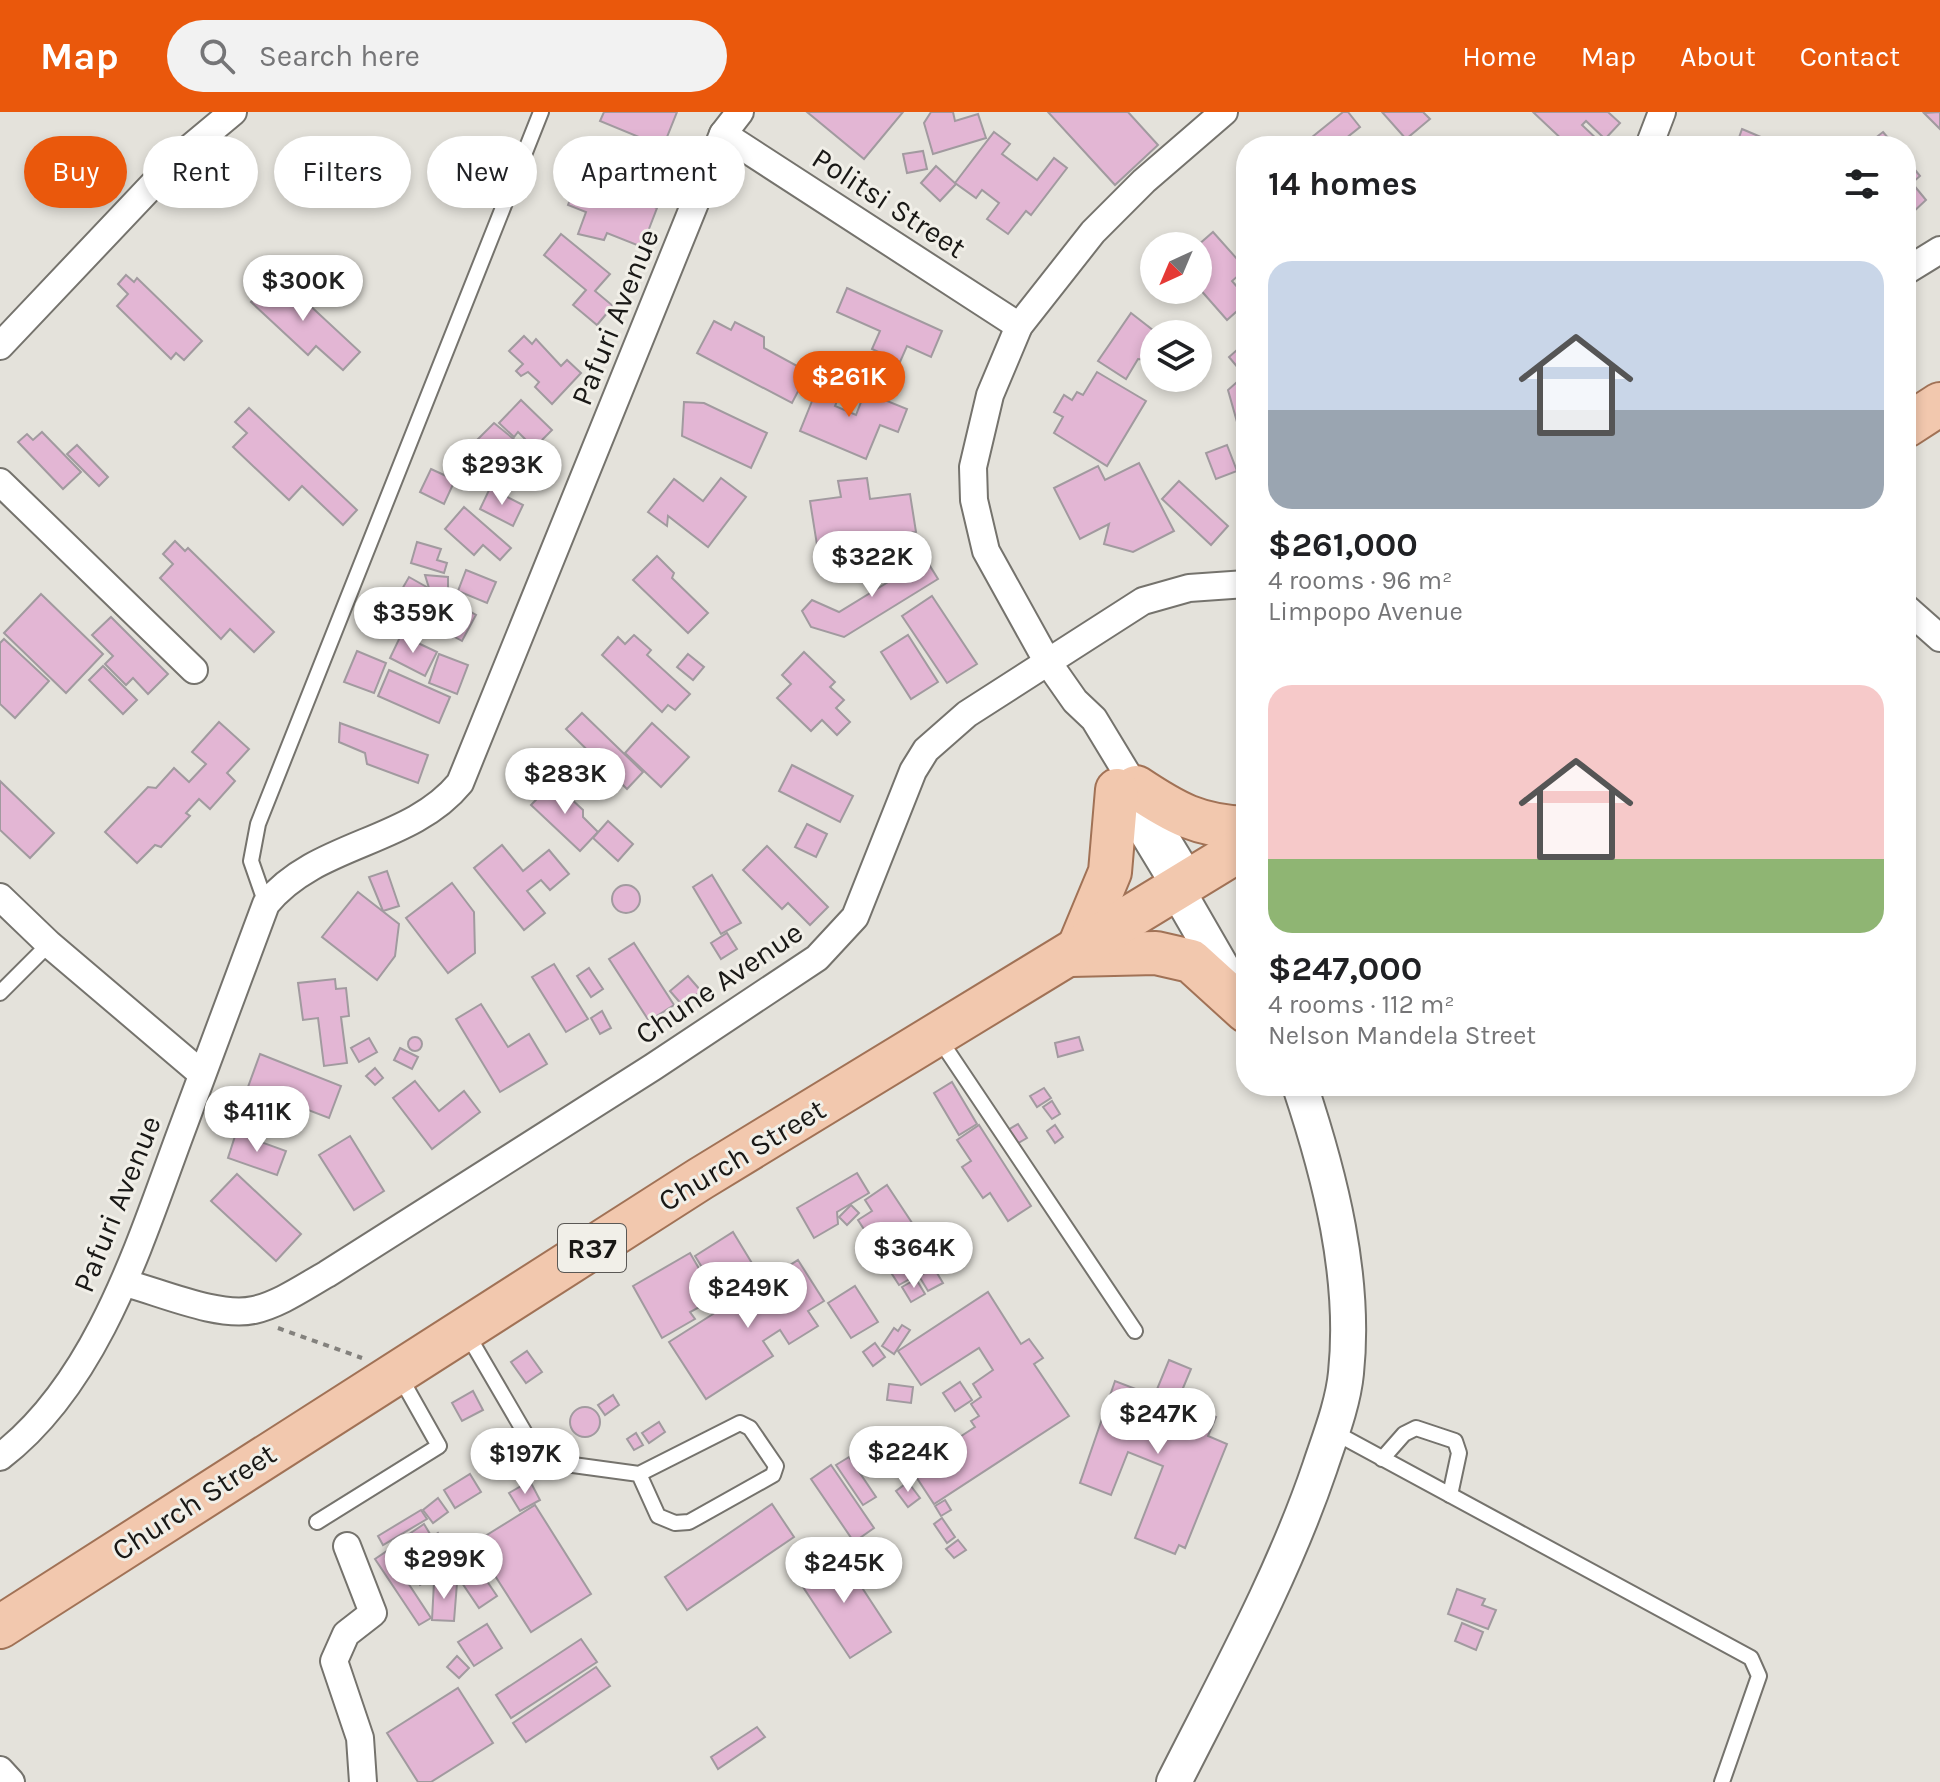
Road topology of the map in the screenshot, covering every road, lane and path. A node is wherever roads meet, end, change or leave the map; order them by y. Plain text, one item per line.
1 (233, 112) edge
2 (541, 112) edge
3 (740, 112) edge
4 (1224, 112) edge
5 (1662, 112) edge
6 (723, 134) junction
7 (1653, 136) edge
8 (1940, 250) edge
9 (1916, 265) edge
10 (1019, 326) junction
11 (0, 346) edge
12 (1940, 404) edge
13 (1916, 420) edge
14 (0, 482) edge
15 (1236, 585) edge
16 (1916, 617) edge
17 (1940, 638) edge
18 (1047, 661) junction
19 (194, 670) dead end
20 (1127, 789) junction
21 (1236, 826) edge
22 (1236, 852) edge
23 (1184, 884) junction
24 (0, 897) edge
25 (266, 904) junction
26 (49, 944) junction
27 (1075, 952) junction
28 (1236, 959) edge
29 (1236, 990) edge
30 (0, 993) edge
31 (1236, 1001) edge
32 (937, 1036) junction
33 (202, 1074) junction
34 (1292, 1096) edge
35 (1303, 1096) edge
36 (1315, 1132) junction
37 (125, 1283) junction
38 (278, 1302) junction
39 (464, 1329) junction
40 (1135, 1331) dead end
41 (386, 1367) junction
42 (1331, 1431) junction
43 (0, 1457) edge
44 (1382, 1459) junction
45 (639, 1474) junction
46 (1450, 1495) junction
47 (317, 1522) dead end
48 (347, 1546) dead end
49 (0, 1627) edge
50 (0, 1770) edge
51 (11, 1782) edge
52 (363, 1782) edge
53 (1174, 1782) edge
54 (1722, 1782) edge

1 - 11 street
2 - 25 lane
3 - 6 street, Pafuri Avenue
4 - 10 street
5 - 7 street
6 - 10 street, Politsi Street
6 - 25 street, Pafuri Avenue
8 - 9 street
10 - 18 street
12 - 13 main road
14 - 19 street
15 - 18 street, Chune Avenue
16 - 17 street
18 - 20 street
18 - 38 street, Chune Avenue
20 - 21 main road
20 - 23 street
20 - 27 main road
22 - 23 main road, Church Street / R37
23 - 27 main road, Church Street / R37
23 - 28 street
23 - 29 street
24 - 26 street
25 - 33 street, Pafuri Avenue
26 - 30 lane
26 - 33 street
27 - 31 main road
27 - 32 main road, Church Street / R37
32 - 39 main road, Church Street / R37
32 - 40 lane
33 - 37 street, Pafuri Avenue
34 - 36 street
35 - 36 street
36 - 42 street
37 - 38 street, Chune Avenue
37 - 43 street, Pafuri Avenue
38 - 41 path
39 - 41 main road, Church Street / R37
39 - 45 lane
41 - 47 lane
41 - 49 main road, Church Street / R37
42 - 44 lane
42 - 53 street
44 - 46 lane
44 - 46 lane
45 - 45 lane
46 - 54 lane
48 - 52 street
50 - 51 street

